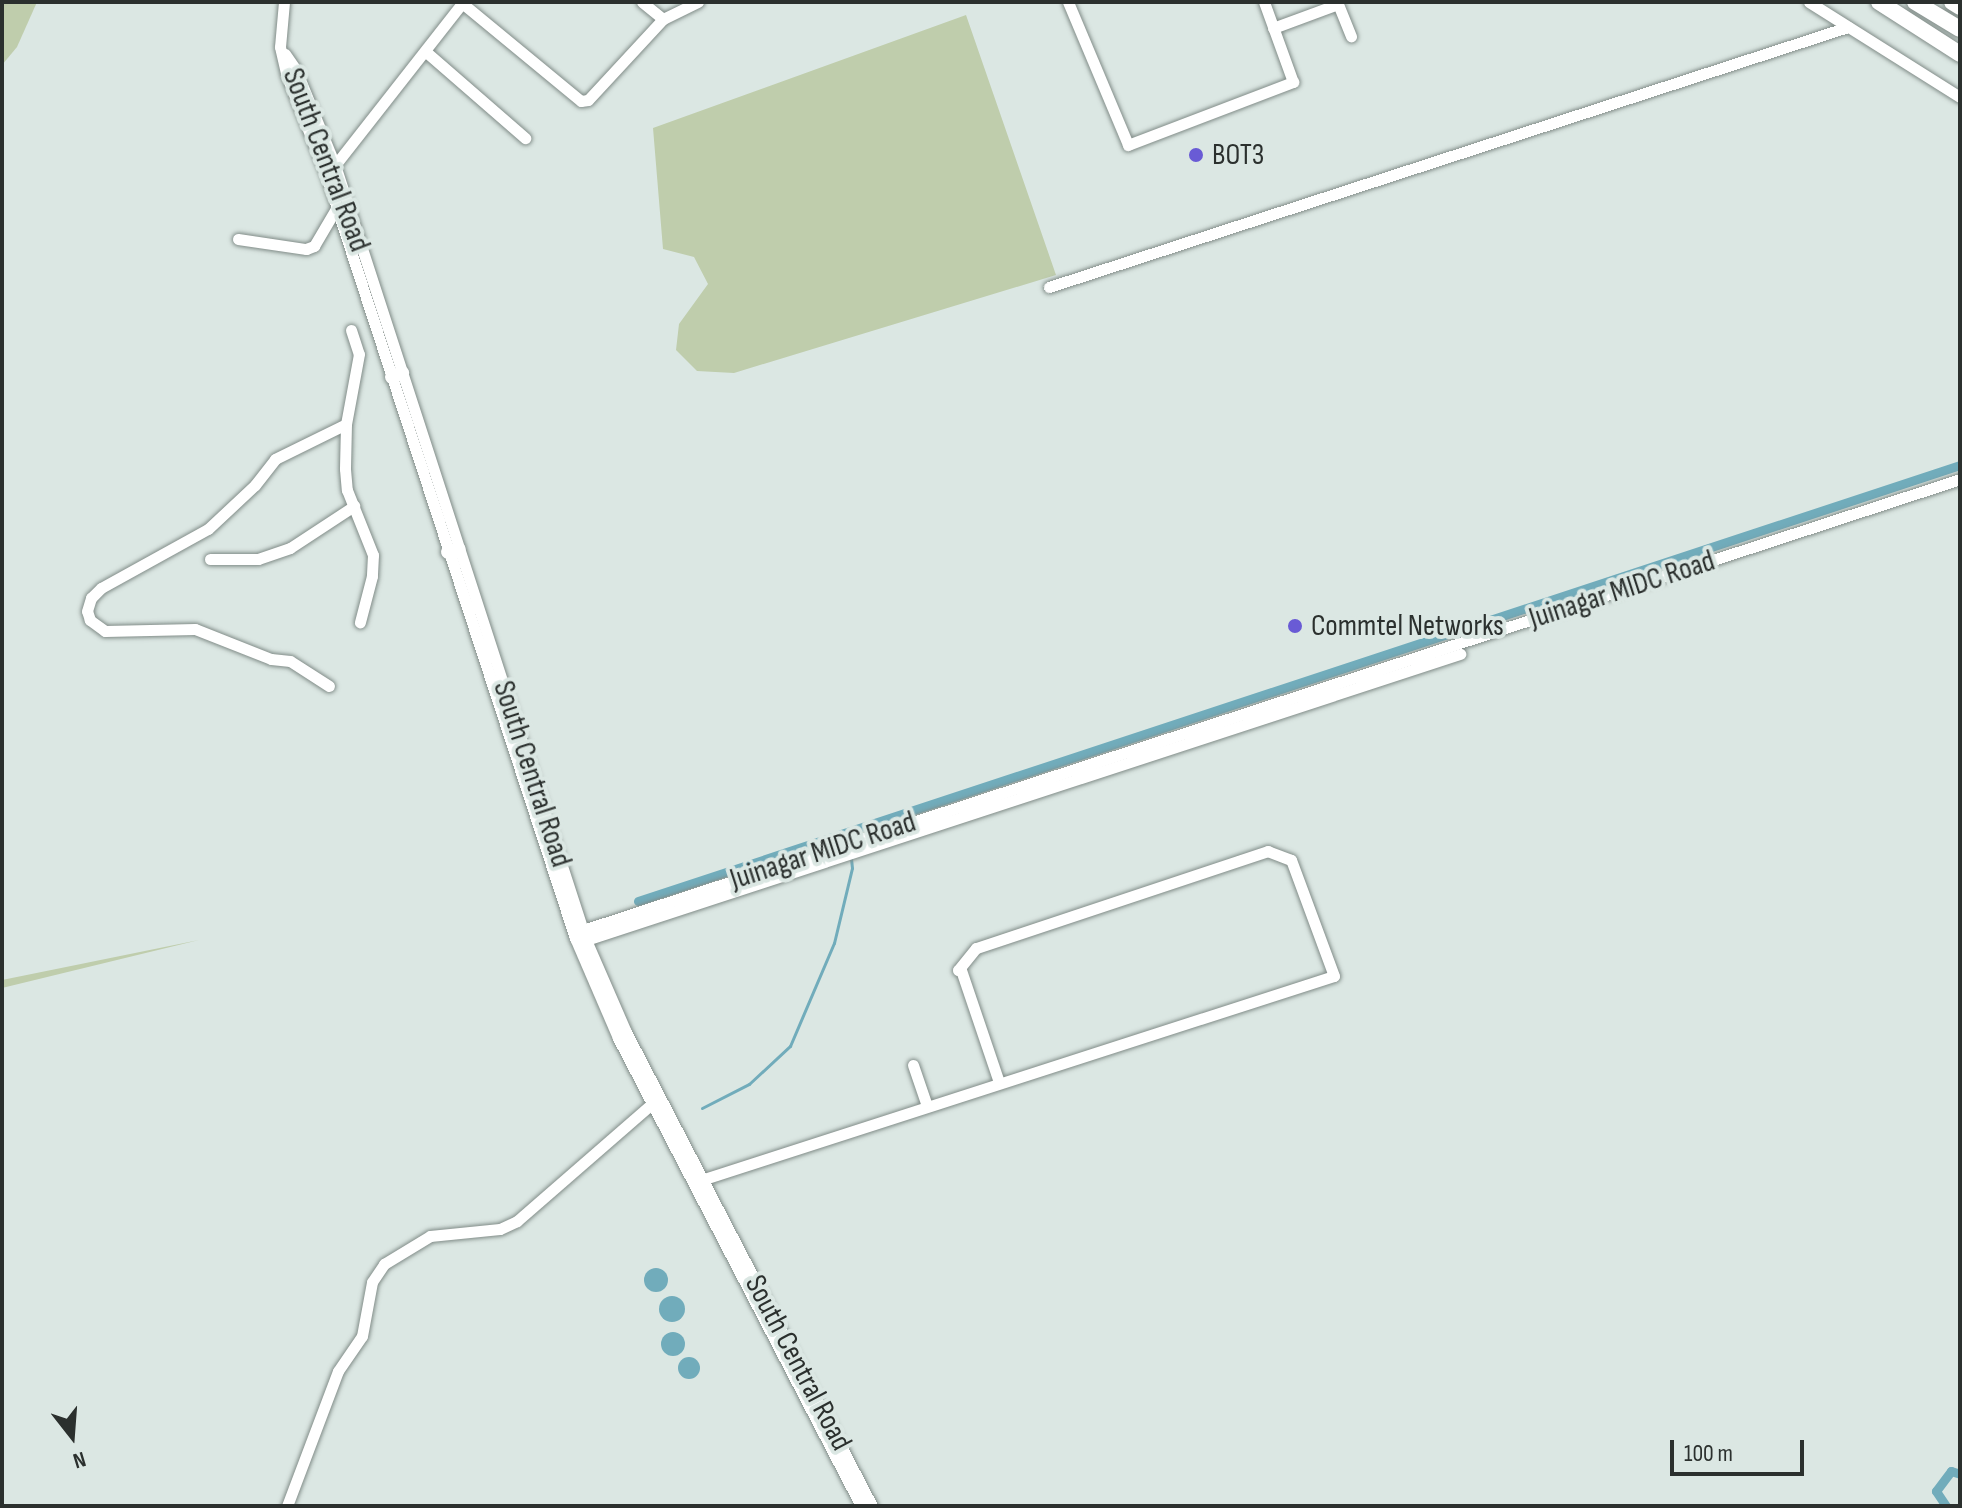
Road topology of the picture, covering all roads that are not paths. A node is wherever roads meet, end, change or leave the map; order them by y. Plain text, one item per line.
1 (284, 2) edge
2 (642, 2) edge
3 (698, 2) edge
4 (1068, 2) edge
5 (1264, 2) edge
6 (1809, 2) edge
7 (1879, 2) edge
8 (1915, 2) edge
9 (1952, 2) edge
10 (462, 3) edge
11 (1960, 7) edge
12 (663, 19) junction
13 (1848, 27) junction
14 (1273, 28) junction
15 (1960, 29) edge
16 (1351, 36) dead end
17 (280, 47) junction
18 (425, 51) junction
19 (1960, 54) edge
20 (1960, 97) edge
21 (525, 138) dead end
22 (335, 165) junction
23 (326, 175) junction
24 (337, 207) junction
25 (238, 239) dead end
26 (1049, 287) dead end
27 (351, 330) dead end
28 (397, 375) junction
29 (346, 424) junction
30 (1960, 479) edge
31 (354, 506) junction
32 (210, 559) dead end
33 (360, 622) dead end
34 (1460, 654) dead end
35 (1354, 683) junction
36 (329, 686) dead end
37 (581, 936) junction
38 (913, 1065) dead end
39 (999, 1082) junction
40 (656, 1100) junction
41 (927, 1106) junction
42 (698, 1181) junction
43 (287, 1506) edge
44 (861, 1506) edge
45 (872, 1506) edge

1 - 17 street
2 - 12 street
3 - 12 street
4 - 14 street
5 - 14 street
6 - 13 street
7 - 19 highway
8 - 15 highway
9 - 11 highway
10 - 12 street
10 - 18 street
13 - 20 street
13 - 26 street
14 - 16 street
17 - 22 street, South Central Road
17 - 23 street, South Central Road
18 - 21 street
18 - 22 street
22 - 23 street
22 - 28 street, South Central Road
23 - 24 street, South Central Road
24 - 25 street
24 - 28 street, South Central Road
27 - 29 street
28 - 37 street, South Central Road
29 - 31 street
29 - 36 street
30 - 35 street, Juinagar MIDC Road
31 - 32 street
31 - 33 street
34 - 35 street, Juinagar MIDC Road
35 - 37 street, Juinagar MIDC Road
37 - 40 street, South Central Road
38 - 41 street
39 - 39 street
39 - 41 street
40 - 42 street, South Central Road
40 - 43 street
41 - 42 street
42 - 44 street, South Central Road
42 - 45 street, South Central Road

